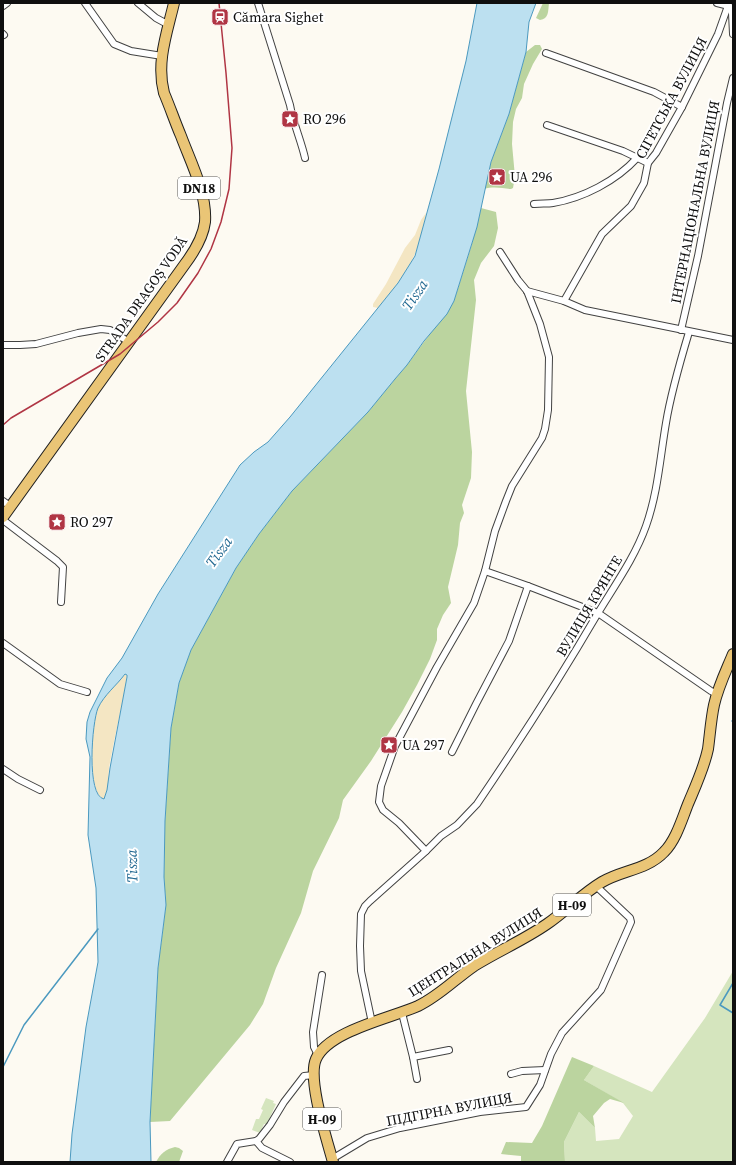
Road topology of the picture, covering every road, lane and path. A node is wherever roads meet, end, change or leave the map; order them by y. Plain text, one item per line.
1 (7, 3) edge
2 (85, 3) edge
3 (138, 3) edge
4 (174, 3) edge
5 (258, 3) edge
6 (717, 3) edge
7 (729, 4) edge
8 (3, 6) edge
9 (169, 25) junction
10 (733, 34) edge
11 (546, 53) dead end
12 (162, 56) junction
13 (733, 78) edge
14 (682, 107) junction
15 (547, 125) dead end
16 (305, 158) dead end
17 (637, 158) junction
18 (648, 163) junction
19 (534, 204) dead end
20 (500, 252) dead end
21 (527, 291) junction
22 (564, 301) junction
23 (681, 330) junction
24 (689, 332) junction
25 (733, 340) edge
26 (129, 342) junction
27 (3, 345) edge
28 (7, 504) edge
29 (3, 517) edge
30 (3, 520) edge
31 (485, 571) junction
32 (528, 586) junction
33 (61, 602) dead end
34 (598, 613) junction
35 (3, 643) edge
36 (733, 654) edge
37 (87, 692) dead end
38 (717, 694) junction
39 (452, 752) dead end
40 (3, 769) edge
41 (40, 790) dead end
42 (426, 851) junction
43 (596, 886) junction
44 (322, 975) dead end
45 (402, 1013) junction
46 (372, 1022) junction
47 (449, 1050) dead end
48 (318, 1055) junction
49 (413, 1057) junction
50 (545, 1070) junction
51 (511, 1074) dead end
52 (314, 1075) junction
53 (417, 1079) dead end
54 (256, 1141) junction
55 (332, 1160) edge
56 (227, 1162) edge
57 (290, 1162) edge

1 - 8 street
2 - 12 street
3 - 9 street
4 - 9 main road, STRADA DRAGOȘ VODĂ / DN18
5 - 16 street
6 - 7 street
7 - 10 street
7 - 14 street, СІГЕТСЬКА ВУЛИЦЯ
9 - 12 main road, STRADA DRAGOȘ VODĂ / DN18
11 - 14 street
12 - 26 main road, STRADA DRAGOȘ VODĂ / DN18
13 - 23 street, ІНТЕРНАЦІОНАЛЬНА ВУЛИЦЯ
14 - 18 street, СІГЕТСЬКА ВУЛИЦЯ
15 - 17 street
17 - 18 street
17 - 19 street
18 - 22 street, СІГЕТСЬКА ВУЛИЦЯ
20 - 21 street
21 - 22 street
21 - 31 street
22 - 23 street
23 - 24 street
24 - 25 street
24 - 34 street, ВУЛИЦЯ КРЯНГЕ
26 - 27 street
26 - 28 main road, STRADA DRAGOȘ VODĂ / DN18
28 - 29 main road, STRADA DRAGOȘ VODĂ / DN18
30 - 33 street
31 - 32 street
31 - 42 street
32 - 34 street
32 - 39 street
34 - 38 street
34 - 42 street, ВУЛИЦЯ КРЯНГЕ
35 - 37 street
36 - 38 main road, ЦЕНТРАЛЬНА ВУЛИЦЯ / Н-09
38 - 43 main road, ЦЕНТРАЛЬНА ВУЛИЦЯ / Н-09
40 - 41 street
42 - 46 street, ВУЛИЦЯ КРЯНГЕ
43 - 45 main road, ЦЕНТРАЛЬНА ВУЛИЦЯ / Н-09
43 - 50 street, ПІДГІРНА ВУЛИЦЯ
44 - 48 street
45 - 46 main road, ЦЕНТРАЛЬНА ВУЛИЦЯ / Н-09
45 - 49 street
46 - 48 main road, ЦЕНТРАЛЬНА ВУЛИЦЯ / Н-09
47 - 49 street
48 - 52 main road, Н-09
49 - 53 street
50 - 51 street
50 - 55 street, ПІДГІРНА ВУЛИЦЯ
52 - 54 street
52 - 55 main road, Н-09
54 - 56 street
54 - 57 street

